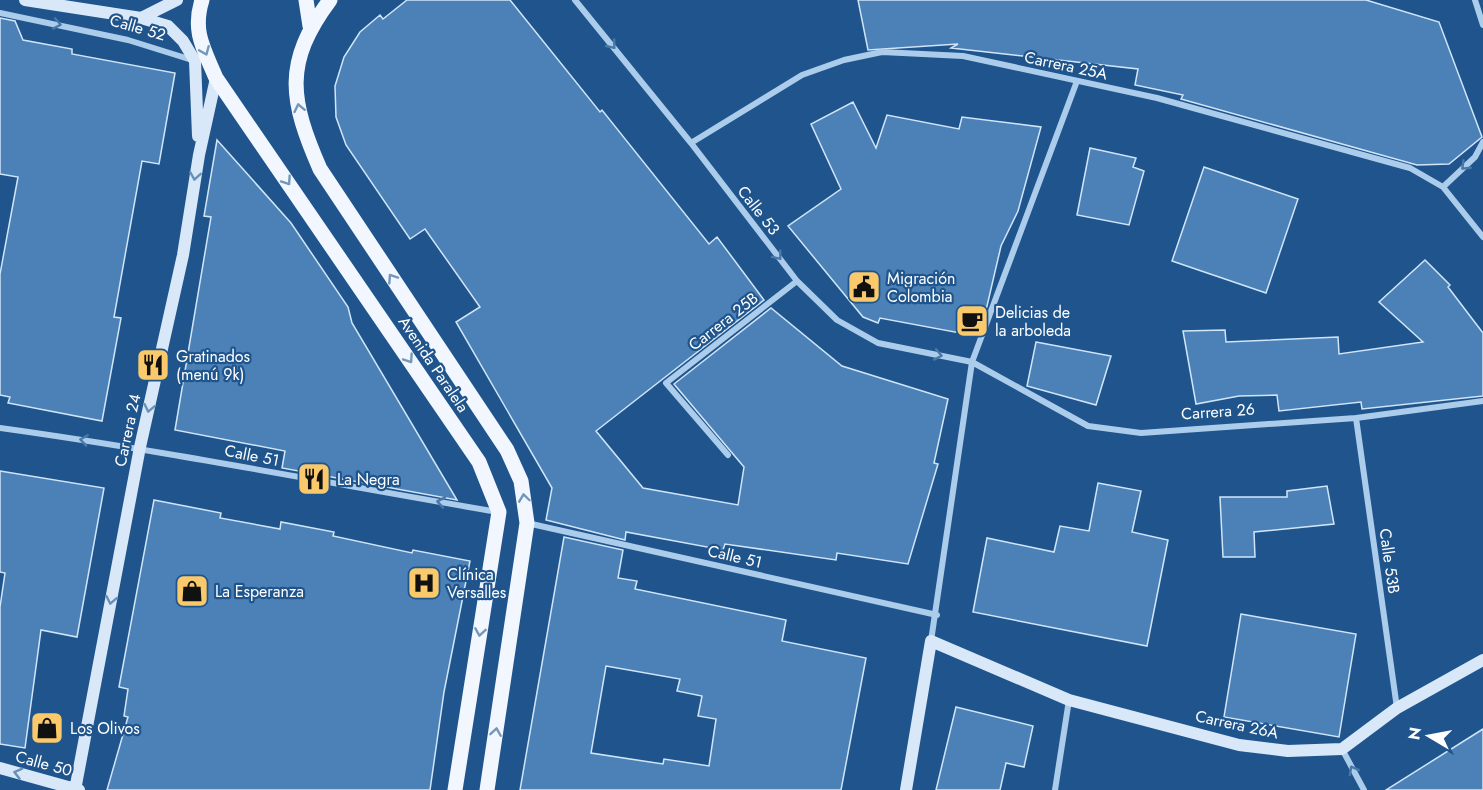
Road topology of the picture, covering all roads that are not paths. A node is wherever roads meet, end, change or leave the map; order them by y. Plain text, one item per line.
1 (25, 0) edge
2 (177, 0) edge
3 (202, 0) edge
4 (306, 0) edge
5 (330, 0) edge
6 (575, 0) edge
7 (1475, 0) edge
8 (0, 13) edge
9 (141, 18) junction
10 (1483, 25) edge
11 (310, 26) junction
12 (195, 61) junction
13 (216, 78) junction
14 (1077, 81) junction
15 (1483, 142) edge
16 (691, 143) junction
17 (199, 155) junction
18 (1443, 187) junction
19 (1483, 237) edge
20 (796, 281) junction
21 (972, 362) junction
22 (1483, 401) edge
23 (1356, 418) junction
24 (0, 428) edge
25 (140, 447) junction
26 (728, 455) dead end
27 (499, 512) junction
28 (527, 523) junction
29 (937, 615) junction
30 (932, 641) junction
31 (1483, 660) edge
32 (1069, 700) junction
33 (1397, 708) junction
34 (1342, 749) junction
35 (0, 768) edge
36 (76, 789) edge
37 (455, 790) edge
38 (487, 790) edge
39 (906, 790) edge
40 (1055, 790) edge
41 (1365, 790) edge

1 - 9 main road, Calle 52
2 - 9 main road, Calle 52
3 -> 13 main road, Avenida Paralela
4 - 11 main road
5 - 11 main road, Avenida Paralela
6 -> 16 street, Calle 53
7 - 10 street
8 -> 12 street, Calle 52
9 - 12 main road, Calle 52
28 -> 11 main road, Avenida Paralela
12 - 17 main road
13 - 17 main road, Carrera 24
13 -> 27 main road, Avenida Paralela
14 - 16 street, Carrera 25A
14 - 18 street, Carrera 25A
14 - 21 street
15 -> 18 street
16 -> 20 street, Calle 53
17 -> 25 main road, Carrera 24
18 - 19 street
20 -> 21 street, Calle 53
20 - 26 street, Carrera 25B
21 - 23 street, Carrera 26
21 - 29 street
22 - 23 street, Carrera 26
23 - 33 street, Calle 53B
25 -> 24 street, Calle 51
27 -> 25 street, Calle 51
25 -> 36 main road, Carrera 24
27 -> 37 main road
28 - 29 street, Calle 51
38 -> 28 main road, Avenida Paralela
29 - 30 street
30 - 32 main road, Carrera 26A
30 - 39 main road
31 - 33 main road
32 - 34 main road, Carrera 26A
32 - 40 street
33 - 34 main road
41 -> 34 street
36 -> 35 main road, Calle 50

